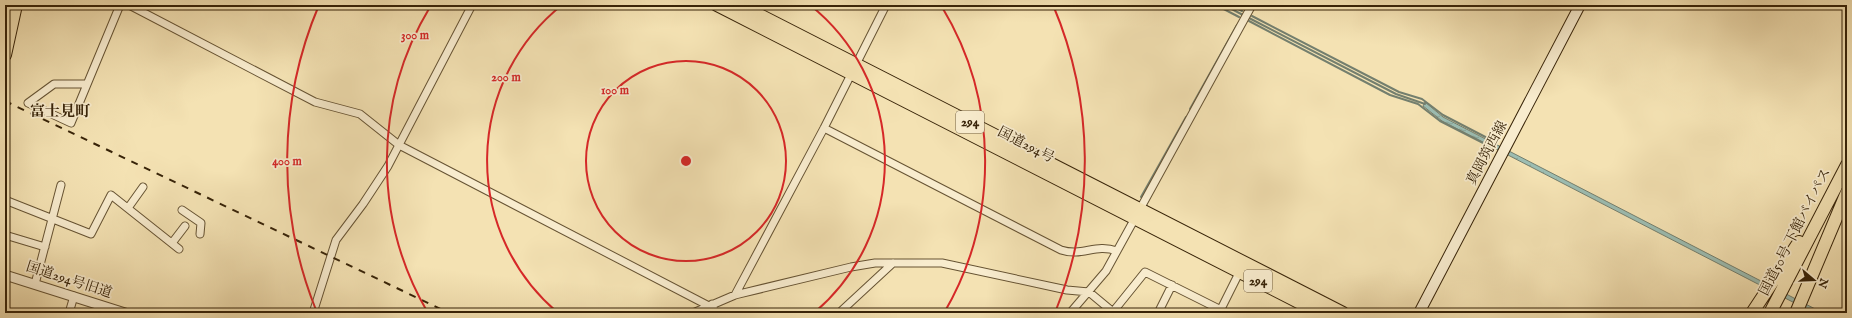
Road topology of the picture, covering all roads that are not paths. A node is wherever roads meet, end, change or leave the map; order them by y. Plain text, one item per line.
1 (16, 5) edge
2 (120, 5) edge
3 (129, 5) edge
4 (472, 5) edge
5 (717, 5) edge
6 (740, 5) edge
7 (886, 5) edge
8 (1252, 5) edge
9 (1580, 5) edge
10 (5, 56) edge
11 (853, 68) junction
12 (87, 84) junction
13 (824, 128) junction
14 (399, 145) junction
15 (1847, 165) edge
16 (61, 185) dead end
17 (143, 187) dead end
18 (1847, 192) edge
19 (5, 200) edge
20 (128, 208) junction
21 (182, 210) dead end
22 (1137, 213) junction
23 (53, 219) junction
24 (1817, 221) junction
25 (185, 226) dead end
26 (200, 234) dead end
27 (5, 235) edge
28 (172, 243) junction
29 (45, 247) junction
30 (179, 249) dead end
31 (1117, 251) junction
32 (893, 262) junction
33 (1240, 271) junction
34 (5, 275) edge
35 (36, 284) junction
36 (1172, 285) junction
37 (1089, 292) junction
38 (735, 295) junction
39 (74, 296) junction
40 (710, 305) junction
41 (1112, 312) edge
42 (1222, 312) edge
43 (69, 313) edge
44 (125, 313) edge
45 (313, 313) edge
46 (693, 313) edge
47 (715, 313) edge
48 (839, 313) edge
49 (1070, 313) edge
50 (1158, 313) edge
51 (1320, 313) edge
52 (1343, 313) edge
53 (1419, 313) edge
54 (1752, 313) edge
55 (1770, 313) edge
56 (1796, 313) edge

1 - 10 main road
2 - 12 street
3 - 14 street
4 - 14 street
5 - 11 main road, 国道294号 / 294
6 - 11 main road, 国道294号 / 294
7 - 11 street
8 - 22 street
9 - 53 main road, 真岡筑西線
11 - 13 street
11 - 22 main road, 国道294号 / 294
12 - 12 street
13 - 31 street
13 - 38 street
14 - 40 street
14 - 45 street
15 - 24 main road, 国道50号 下館バイパス
16 - 23 street
17 - 20 street
18 - 56 main road
19 - 23 street
20 - 23 street
20 - 28 street
21 - 26 street
22 - 31 street
22 - 33 main road, 国道294号 / 294
22 - 52 main road, 国道294号 / 294
23 - 29 street
24 - 54 main road
24 - 55 main road, 国道50号 下館バイパス
25 - 28 street
27 - 29 street
28 - 30 street
29 - 35 street
31 - 37 street
32 - 37 street
32 - 38 street
32 - 48 street
33 - 42 street
33 - 51 main road, 国道294号 / 294
34 - 35 street, 国道294号旧道
35 - 39 street, 国道294号旧道
36 - 41 street
36 - 42 street
36 - 50 street
37 - 41 street
37 - 49 street
38 - 40 street
39 - 43 street
39 - 44 street, 国道294号旧道
40 - 46 street
40 - 47 street

